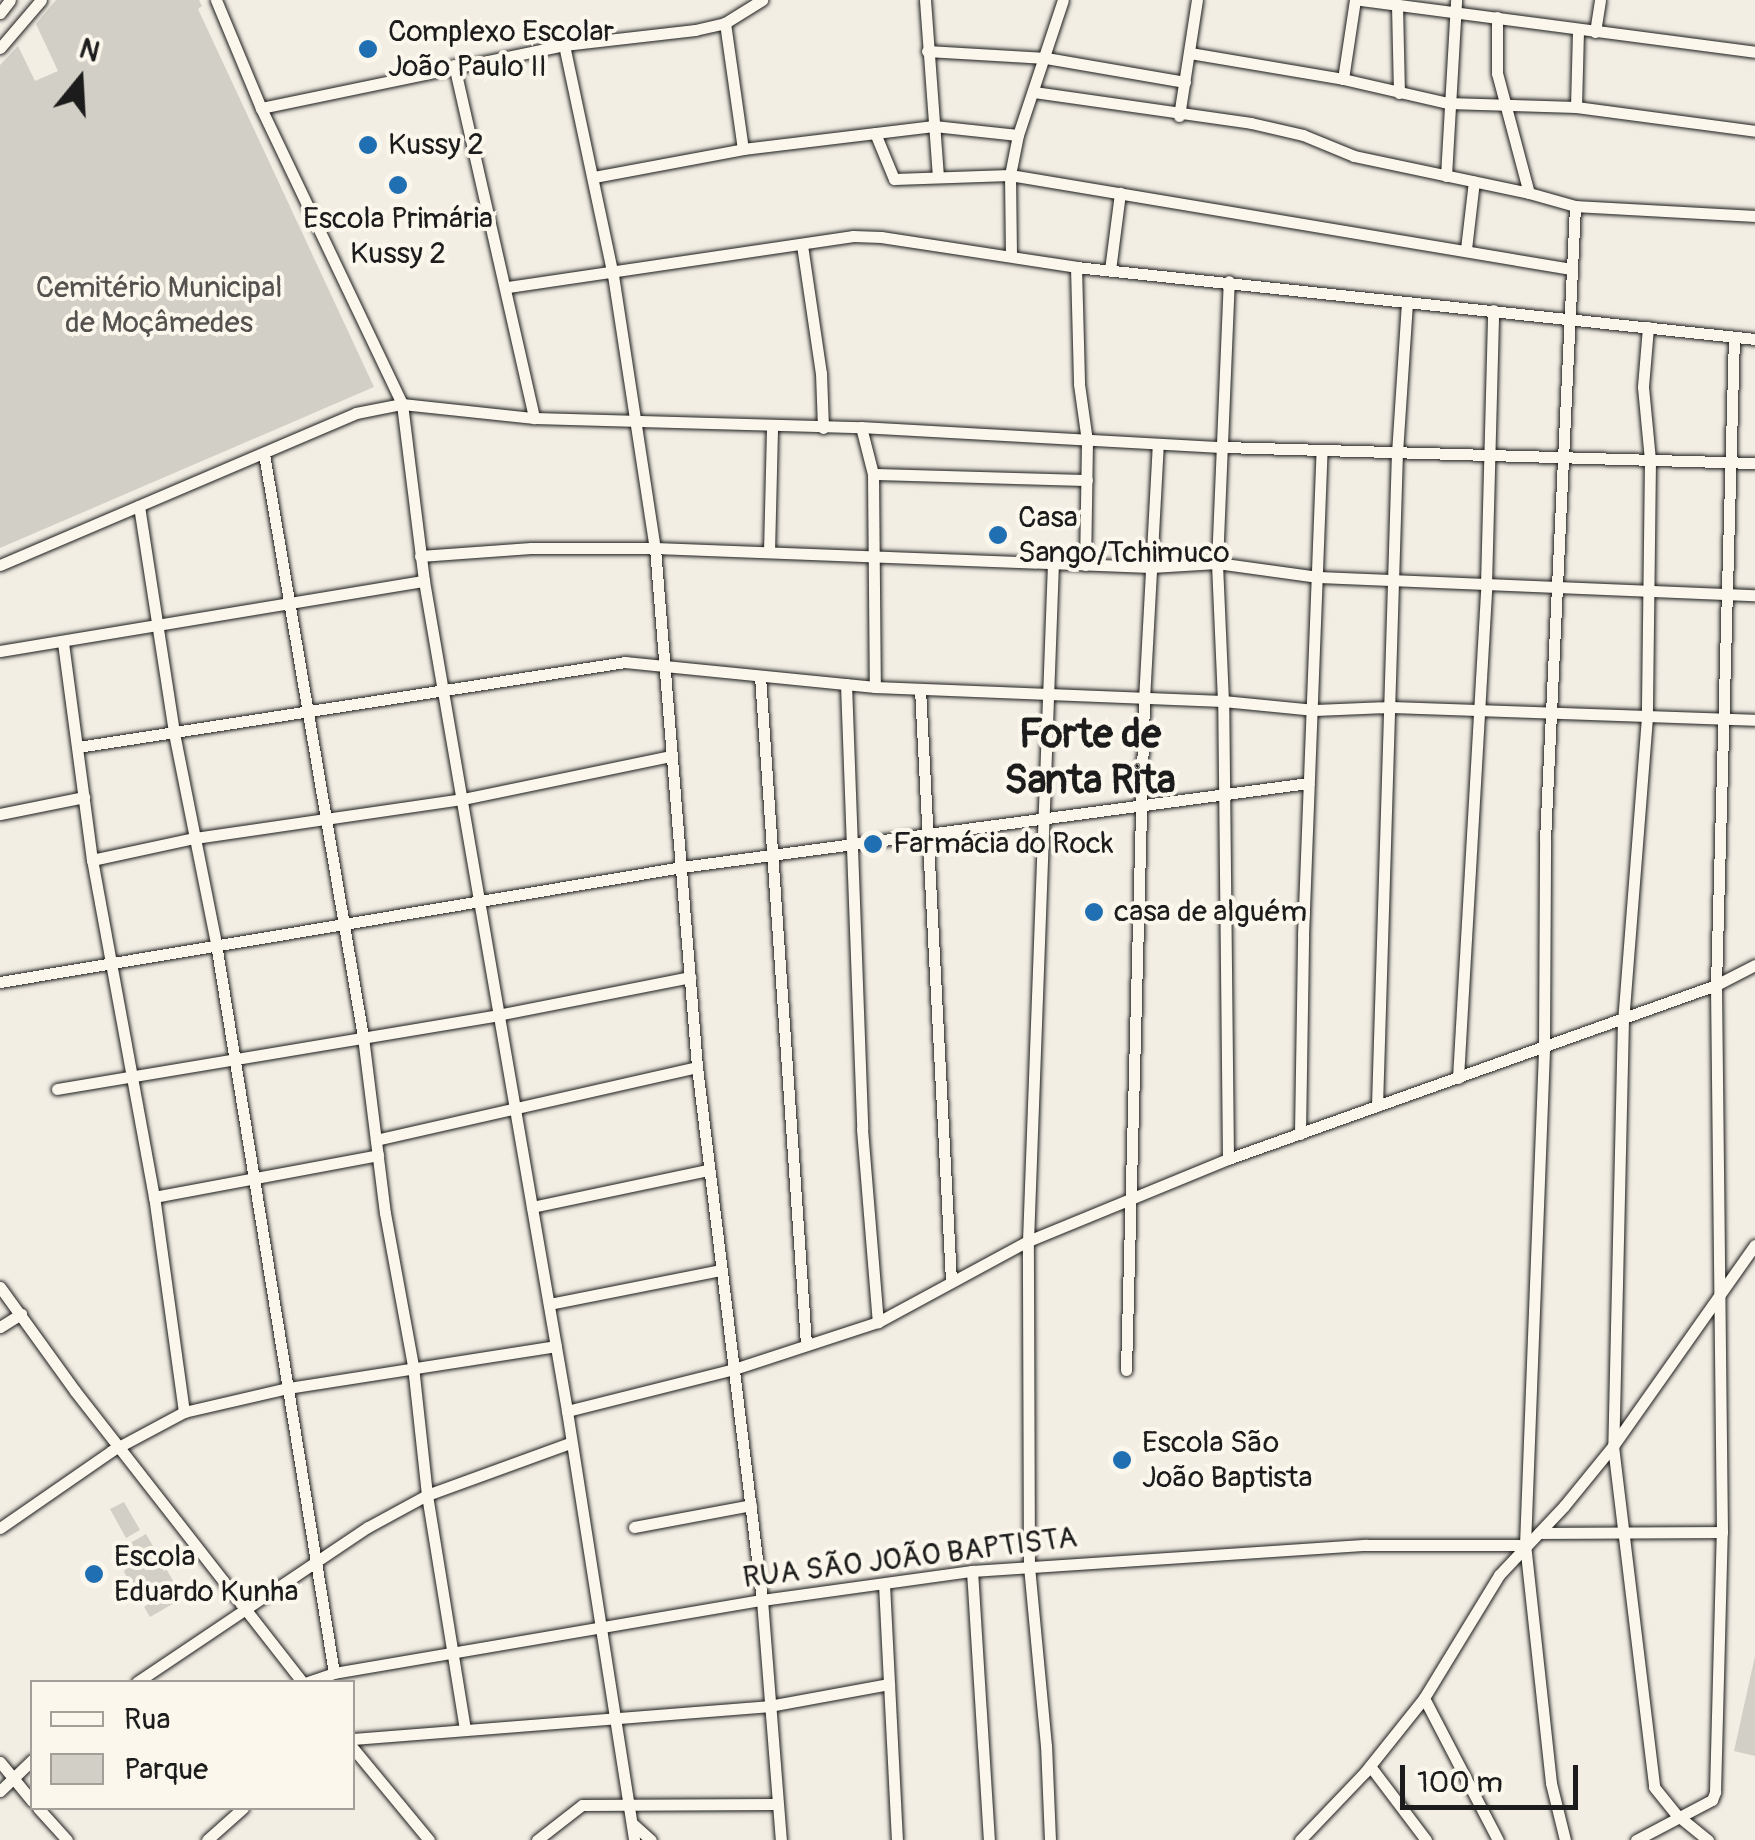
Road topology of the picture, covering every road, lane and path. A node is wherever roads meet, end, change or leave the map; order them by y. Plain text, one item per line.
1 (10, 0) edge
2 (41, 0) edge
3 (216, 0) edge
4 (925, 0) edge
5 (1064, 0) edge
6 (1198, 0) edge
7 (1358, 0) edge
8 (1600, 0) edge
9 (760, 1) edge
10 (1397, 5) junction
11 (1455, 7) edge
12 (0, 13) edge
13 (1497, 17) junction
14 (725, 24) junction
15 (1578, 30) junction
16 (1595, 32) junction
17 (564, 45) junction
18 (0, 48) edge
19 (927, 51) junction
20 (1755, 52) edge
21 (1190, 53) junction
22 (1046, 58) junction
23 (454, 65) junction
24 (1344, 79) junction
25 (1185, 82) junction
26 (1034, 92) junction
27 (1399, 92) junction
28 (1448, 103) junction
29 (1505, 105) junction
30 (260, 108) junction
31 (1576, 108) junction
32 (1179, 116) junction
33 (934, 126) junction
34 (1755, 131) edge
35 (876, 133) junction
36 (1018, 134) junction
37 (743, 150) junction
38 (1010, 175) junction
39 (938, 176) junction
40 (1446, 176) junction
41 (594, 177) junction
42 (1474, 182) junction
43 (1120, 193) junction
44 (1529, 193) junction
45 (1575, 206) junction
46 (1755, 216) edge
47 (802, 244) junction
48 (1466, 249) junction
49 (1011, 256) junction
50 (1076, 266) junction
51 (1571, 268) junction
52 (1110, 270) junction
53 (612, 274) junction
54 (1229, 281) junction
55 (508, 287) junction
56 (1407, 302) junction
57 (1492, 310) junction
58 (1568, 317) junction
59 (1648, 327) junction
60 (1734, 338) junction
61 (1755, 339) edge
62 (402, 404) junction
63 (534, 418) junction
64 (638, 420) junction
65 (772, 425) junction
66 (861, 427) junction
67 (823, 428) junction
68 (1087, 441) junction
69 (1158, 444) junction
70 (1224, 447) junction
71 (1322, 450) junction
72 (1398, 453) junction
73 (264, 454) junction
74 (1490, 456) junction
75 (1562, 458) junction
76 (1650, 460) junction
77 (1731, 462) junction
78 (1755, 463) edge
79 (873, 474) junction
80 (1087, 480) junction
81 (139, 506) junction
82 (655, 548) junction
83 (769, 552) junction
84 (420, 556) junction
85 (876, 557) junction
86 (1053, 562) junction
87 (1217, 563) junction
88 (0, 565) edge
89 (1086, 565) junction
90 (1150, 567) junction
91 (1318, 577) junction
92 (1393, 580) junction
93 (424, 581) junction
94 (1486, 585) junction
95 (1557, 588) junction
96 (1651, 590) junction
97 (1726, 594) junction
98 (1755, 595) edge
99 (290, 604) junction
100 (159, 625) junction
101 (64, 643) junction
102 (0, 650) edge
103 (663, 664) junction
104 (760, 676) junction
105 (846, 684) junction
106 (875, 686) junction
107 (920, 689) junction
108 (444, 690) junction
109 (1046, 695) junction
110 (1144, 700) junction
111 (1223, 701) junction
112 (1390, 707) junction
113 (1315, 710) junction
114 (307, 712) junction
115 (1478, 712) junction
116 (1552, 713) junction
117 (1647, 718) junction
118 (1722, 720) junction
119 (1755, 720) edge
120 (174, 732) junction
121 (78, 748) junction
122 (671, 756) junction
123 (1308, 783) junction
124 (1223, 794) junction
125 (84, 797) junction
126 (464, 799) junction
127 (1142, 802) junction
128 (0, 814) edge
129 (1042, 816) junction
130 (326, 819) junction
131 (929, 832) junction
132 (195, 838) junction
133 (852, 842) junction
134 (769, 854) junction
135 (92, 860) junction
136 (682, 867) junction
137 (480, 901) junction
138 (344, 923) junction
139 (216, 944) junction
140 (110, 964) junction
141 (1755, 965) edge
142 (690, 977) junction
143 (0, 982) edge
144 (1716, 986) junction
145 (497, 1015) junction
146 (1623, 1019) junction
147 (363, 1037) junction
148 (1544, 1047) junction
149 (233, 1058) junction
150 (697, 1066) junction
151 (133, 1077) junction
152 (1458, 1078) junction
153 (56, 1089) dead end
154 (1377, 1106) junction
155 (515, 1107) junction
156 (1300, 1134) junction
157 (376, 1140) junction
158 (378, 1155) junction
159 (1228, 1160) junction
160 (708, 1170) junction
161 (253, 1179) junction
162 (154, 1196) junction
163 (1129, 1200) junction
164 (532, 1208) junction
165 (1028, 1241) junction
166 (1755, 1245) edge
167 (720, 1270) junction
168 (951, 1281) junction
169 (0, 1287) edge
170 (1718, 1298) junction
171 (548, 1304) junction
172 (21, 1314) junction
173 (878, 1322) junction
174 (0, 1327) edge
175 (806, 1344) junction
176 (556, 1346) junction
177 (413, 1366) junction
178 (734, 1369) junction
179 (1126, 1370) dead end
180 (288, 1388) junction
181 (567, 1411) junction
182 (184, 1412) junction
183 (570, 1443) junction
184 (119, 1446) junction
185 (1612, 1446) junction
186 (427, 1495) junction
187 (751, 1505) junction
188 (634, 1527) dead end
189 (0, 1528) edge
190 (1722, 1532) junction
191 (1538, 1533) junction
192 (1622, 1534) junction
193 (1526, 1546) junction
194 (315, 1559) junction
195 (1029, 1566) junction
196 (972, 1572) junction
197 (884, 1584) junction
198 (762, 1600) junction
199 (244, 1612) junction
200 (601, 1628) junction
201 (454, 1653) junction
202 (334, 1673) junction
203 (139, 1680) edge
204 (303, 1680) edge
205 (311, 1680) edge
206 (890, 1684) junction
207 (1424, 1698) junction
208 (768, 1706) junction
209 (616, 1720) junction
210 (465, 1730) junction
211 (355, 1739) edge
212 (355, 1751) edge
213 (0, 1762) edge
214 (30, 1762) edge
215 (1370, 1766) junction
216 (14, 1780) junction
217 (0, 1791) edge
218 (30, 1799) edge
219 (775, 1804) junction
220 (629, 1805) junction
221 (40, 1810) edge
222 (241, 1810) edge
223 (1677, 1815) junction
224 (633, 1824) junction
225 (1309, 1838) edge
226 (66, 1840) edge
227 (207, 1840) edge
228 (429, 1840) edge
229 (537, 1840) edge
230 (634, 1840) edge
231 (651, 1840) edge
232 (780, 1840) edge
233 (898, 1840) edge
234 (989, 1840) edge
235 (1050, 1840) edge
236 (1426, 1840) edge
237 (1498, 1840) edge
238 (1565, 1840) edge
239 (1636, 1840) edge
240 (1708, 1840) edge

1 - 12 street
2 - 18 street
3 - 30 street
4 - 19 street
5 - 22 street
6 - 21 street
7 - 10 street
7 - 24 street
8 - 16 street
9 - 14 street
10 - 11 street
10 - 27 street
11 - 13 street
11 - 28 street
13 - 15 street
13 - 29 street
14 - 17 street
14 - 37 street
15 - 16 street
15 - 31 street
16 - 20 street
17 - 23 street
17 - 41 street
19 - 22 street
19 - 33 street
21 - 24 street
21 - 25 street
22 - 25 street
22 - 26 street
23 - 30 street
23 - 55 street
24 - 27 street
25 - 32 street
26 - 32 street
26 - 36 street
27 - 28 street
28 - 29 street
28 - 40 street
29 - 31 street
29 - 44 street
30 - 62 street
31 - 34 street
32 - 40 street
33 - 35 street
33 - 36 street
33 - 39 street
35 - 37 street
35 - 39 street
36 - 38 street
37 - 41 street
38 - 39 street
38 - 43 street
38 - 49 street
40 - 42 street
41 - 53 street
42 - 44 street
42 - 48 street
43 - 48 street
43 - 52 street
44 - 45 street
45 - 46 street
45 - 51 street
47 - 49 street
47 - 53 street
47 - 67 street
48 - 51 street
49 - 50 street
50 - 52 street
50 - 68 street
51 - 58 street
52 - 54 street
53 - 55 street
53 - 64 street
54 - 56 street
54 - 70 street
55 - 63 street
56 - 57 street
56 - 72 street
57 - 58 street
57 - 74 street
58 - 59 street
58 - 75 street
59 - 60 street
59 - 76 street
60 - 61 street
60 - 77 street
62 - 63 street
62 - 73 street
62 - 84 street
63 - 64 street
64 - 65 street
64 - 82 street
65 - 67 street
65 - 83 street
66 - 67 street
66 - 68 street
66 - 79 street
68 - 69 street
68 - 80 street
69 - 70 street
69 - 90 street
70 - 71 street
70 - 87 street
71 - 72 street
71 - 91 street
72 - 74 street
72 - 92 street
73 - 81 street
73 - 99 street
74 - 75 street
74 - 94 street
75 - 76 street
75 - 95 street
76 - 77 street
76 - 96 street
77 - 78 street
77 - 97 street
79 - 80 street
79 - 85 street
80 - 89 street
81 - 88 street
81 - 100 street
82 - 83 street
82 - 84 street
82 - 103 street
83 - 85 street
84 - 93 street
85 - 86 street
85 - 106 street
86 - 89 street
86 - 109 street
87 - 90 street
87 - 91 street
87 - 111 street
89 - 90 street
90 - 110 street
91 - 92 street
91 - 113 street
92 - 94 street
92 - 112 street
93 - 99 street
93 - 108 street
94 - 95 street
94 - 115 street
95 - 96 street
95 - 116 street
96 - 97 street
96 - 117 street
97 - 98 street
97 - 118 street
99 - 100 street
99 - 114 street
100 - 101 street
100 - 120 street
101 - 102 street
101 - 121 street
103 - 104 street
103 - 108 street
103 - 122 street
104 - 105 street
104 - 134 street
105 - 106 street
105 - 133 street
106 - 107 street
107 - 109 street
107 - 131 street
108 - 114 street
108 - 126 street
109 - 110 street
109 - 129 street
110 - 111 street
110 - 127 street
111 - 113 street
111 - 124 street
112 - 113 street
112 - 115 street
112 - 154 street
113 - 123 street
114 - 120 street
114 - 130 street
115 - 116 street
115 - 152 street
116 - 117 street
116 - 148 street
117 - 118 street
117 - 146 street
118 - 119 street
118 - 144 street
120 - 121 street
120 - 132 street
121 - 125 street
122 - 126 street
122 - 136 street
123 - 124 street
123 - 156 street
124 - 127 street
124 - 159 street
125 - 128 street
125 - 135 street
126 - 130 street
126 - 137 street
127 - 129 street
127 - 163 street
129 - 131 street
129 - 165 street
130 - 132 street
130 - 138 street
131 - 133 street
131 - 168 street
132 - 135 street
132 - 139 street
133 - 134 street
133 - 173 street
134 - 136 street
134 - 175 street
135 - 140 street
136 - 137 street
136 - 142 street
137 - 138 street
137 - 145 street
138 - 139 street
138 - 147 street
139 - 140 street
139 - 149 street
140 - 143 street
140 - 151 street
141 - 144 street
142 - 145 street
142 - 150 street
144 - 146 street
144 - 170 street
145 - 147 street
145 - 155 street
146 - 148 street
146 - 185 street
147 - 149 street
147 - 157 street
148 - 152 street
148 - 193 street
149 - 151 street
149 - 161 street
150 - 155 street
150 - 160 street
151 - 153 street
151 - 162 street
152 - 154 street
154 - 156 street
155 - 157 street
155 - 164 street
156 - 159 street
157 - 158 street
158 - 161 street
158 - 177 street
159 - 163 street
160 - 164 street
160 - 167 street
161 - 162 street
161 - 180 street
162 - 182 street
163 - 165 street
163 - 179 street
164 - 171 street
165 - 168 street
165 - 195 street
166 - 170 street
167 - 171 street
167 - 178 street
168 - 173 street
169 - 172 street
170 - 185 street
170 - 190 street
171 - 176 street
172 - 174 street
172 - 184 street
173 - 175 street
175 - 178 street
176 - 177 street
176 - 181 street
177 - 180 street
177 - 186 street
178 - 181 street
178 - 187 street
180 - 182 street
180 - 194 street
181 - 183 street
182 - 184 street
183 - 186 street
183 - 200 street
184 - 189 street
184 - 199 street
185 - 191 street
185 - 192 street
186 - 194 street
186 - 201 street
187 - 188 street
187 - 198 street
190 - 192 street
190 - 223 street
191 - 192 street
191 - 193 street
192 - 223 street
193 - 195 street, RUA SÃO JOÃO BAPTISTA
193 - 207 street
193 - 238 street
194 - 199 street
194 - 202 street
195 - 196 street, RUA SÃO JOÃO BAPTISTA
195 - 235 street
196 - 197 street, RUA SÃO JOÃO BAPTISTA
196 - 234 street
197 - 198 street, RUA SÃO JOÃO BAPTISTA
197 - 206 street
198 - 200 street, RUA SÃO JOÃO BAPTISTA
198 - 208 street
199 - 203 street
199 - 204 street
200 - 201 street, RUA SÃO JOÃO BAPTISTA
200 - 209 street
201 - 202 street, RUA SÃO JOÃO BAPTISTA
201 - 210 street
202 - 205 street, RUA SÃO JOÃO BAPTISTA
206 - 208 street
206 - 233 street
207 - 215 street
207 - 237 street
208 - 209 street
208 - 219 street
209 - 210 street
209 - 220 street
210 - 211 street
212 - 228 street
213 - 216 street
214 - 216 street
215 - 225 street
215 - 236 street
216 - 217 street
216 - 218 street
219 - 220 street
219 - 232 street
220 - 224 street
220 - 229 street
221 - 226 street
222 - 227 street
223 - 239 street
223 - 240 street
224 - 230 street
224 - 231 street

